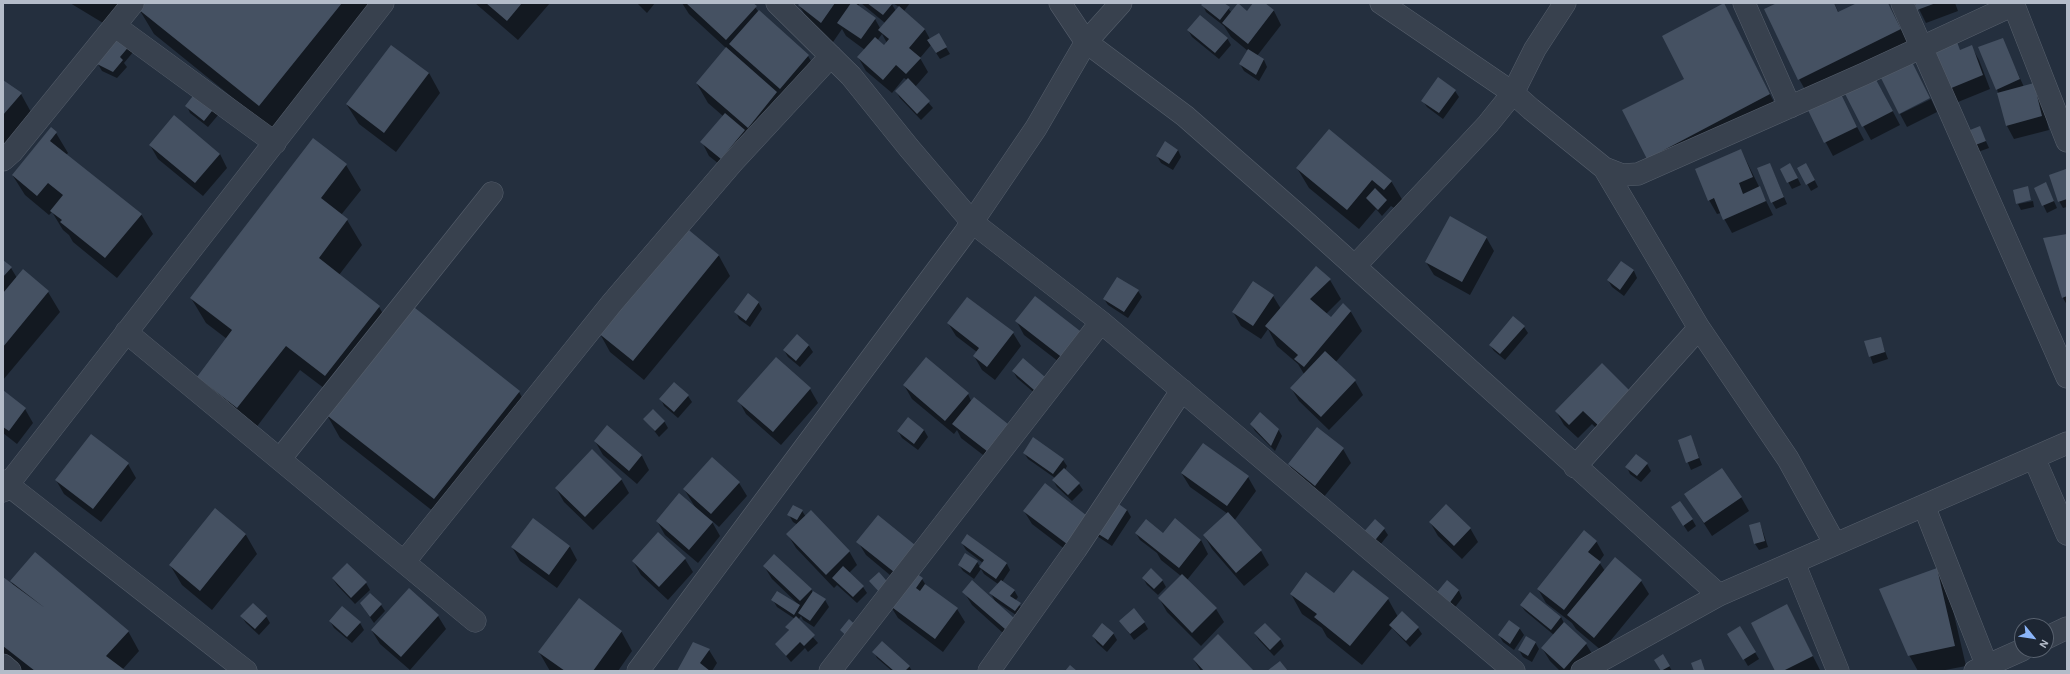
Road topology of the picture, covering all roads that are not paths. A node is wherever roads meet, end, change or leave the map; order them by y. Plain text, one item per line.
1 (133, 3) edge
2 (384, 3) edge
3 (777, 3) edge
4 (1060, 3) edge
5 (1121, 3) edge
6 (1381, 3) edge
7 (1565, 3) edge
8 (1744, 3) edge
9 (1902, 3) edge
10 (2013, 4) edge
11 (115, 26) junction
12 (1086, 42) junction
13 (1920, 47) junction
14 (831, 56) junction
15 (1513, 93) junction
16 (1790, 107) junction
17 (2067, 140) edge
18 (275, 143) junction
19 (3, 160) edge
20 (1604, 168) junction
21 (492, 193) dead end
22 (972, 222) junction
23 (1355, 266) junction
24 (1101, 322) junction
25 (1699, 328) junction
26 (126, 332) junction
27 (2067, 377) edge
28 (1182, 390) junction
29 (2067, 443) edge
30 (2034, 458) junction
31 (280, 459) junction
32 (1575, 467) junction
33 (5, 485) edge
34 (1924, 506) junction
35 (2067, 534) edge
36 (1835, 544) junction
37 (404, 562) junction
38 (1794, 563) junction
39 (1719, 595) junction
40 (475, 621) dead end
41 (2067, 628) edge
42 (2054, 634) edge
43 (2014, 654) edge
44 (3, 665) edge
45 (1984, 670) edge
46 (10, 671) edge
47 (246, 671) edge
48 (638, 671) edge
49 (830, 671) edge
50 (989, 671) edge
51 (1514, 671) edge
52 (1582, 671) edge
53 (1838, 671) edge

1 - 11 street
2 - 18 street
3 - 14 street
4 - 12 street
5 - 12 street
6 - 15 street
7 - 15 street
8 - 16 street
9 - 13 street
10 - 13 street
10 - 17 street
11 - 18 street
11 - 19 street
12 - 22 street
12 - 23 street
13 - 16 street
13 - 27 street
14 - 22 street
14 - 37 street
15 - 20 street
15 - 23 street
16 - 20 street
18 - 26 street
20 - 25 street
21 - 31 street
22 - 24 street
22 - 48 street
23 - 32 street
24 - 28 street
24 - 49 street
25 - 32 street
25 - 36 street
26 - 31 street
26 - 33 street
28 - 50 street
28 - 51 street
29 - 30 street
30 - 34 street
30 - 35 street
31 - 37 street
32 - 39 street
33 - 47 street
34 - 36 street
34 - 45 street
36 - 38 street
37 - 40 street
38 - 39 street
38 - 53 street
39 - 52 street
41 - 42 street
43 - 45 street
44 - 46 street

